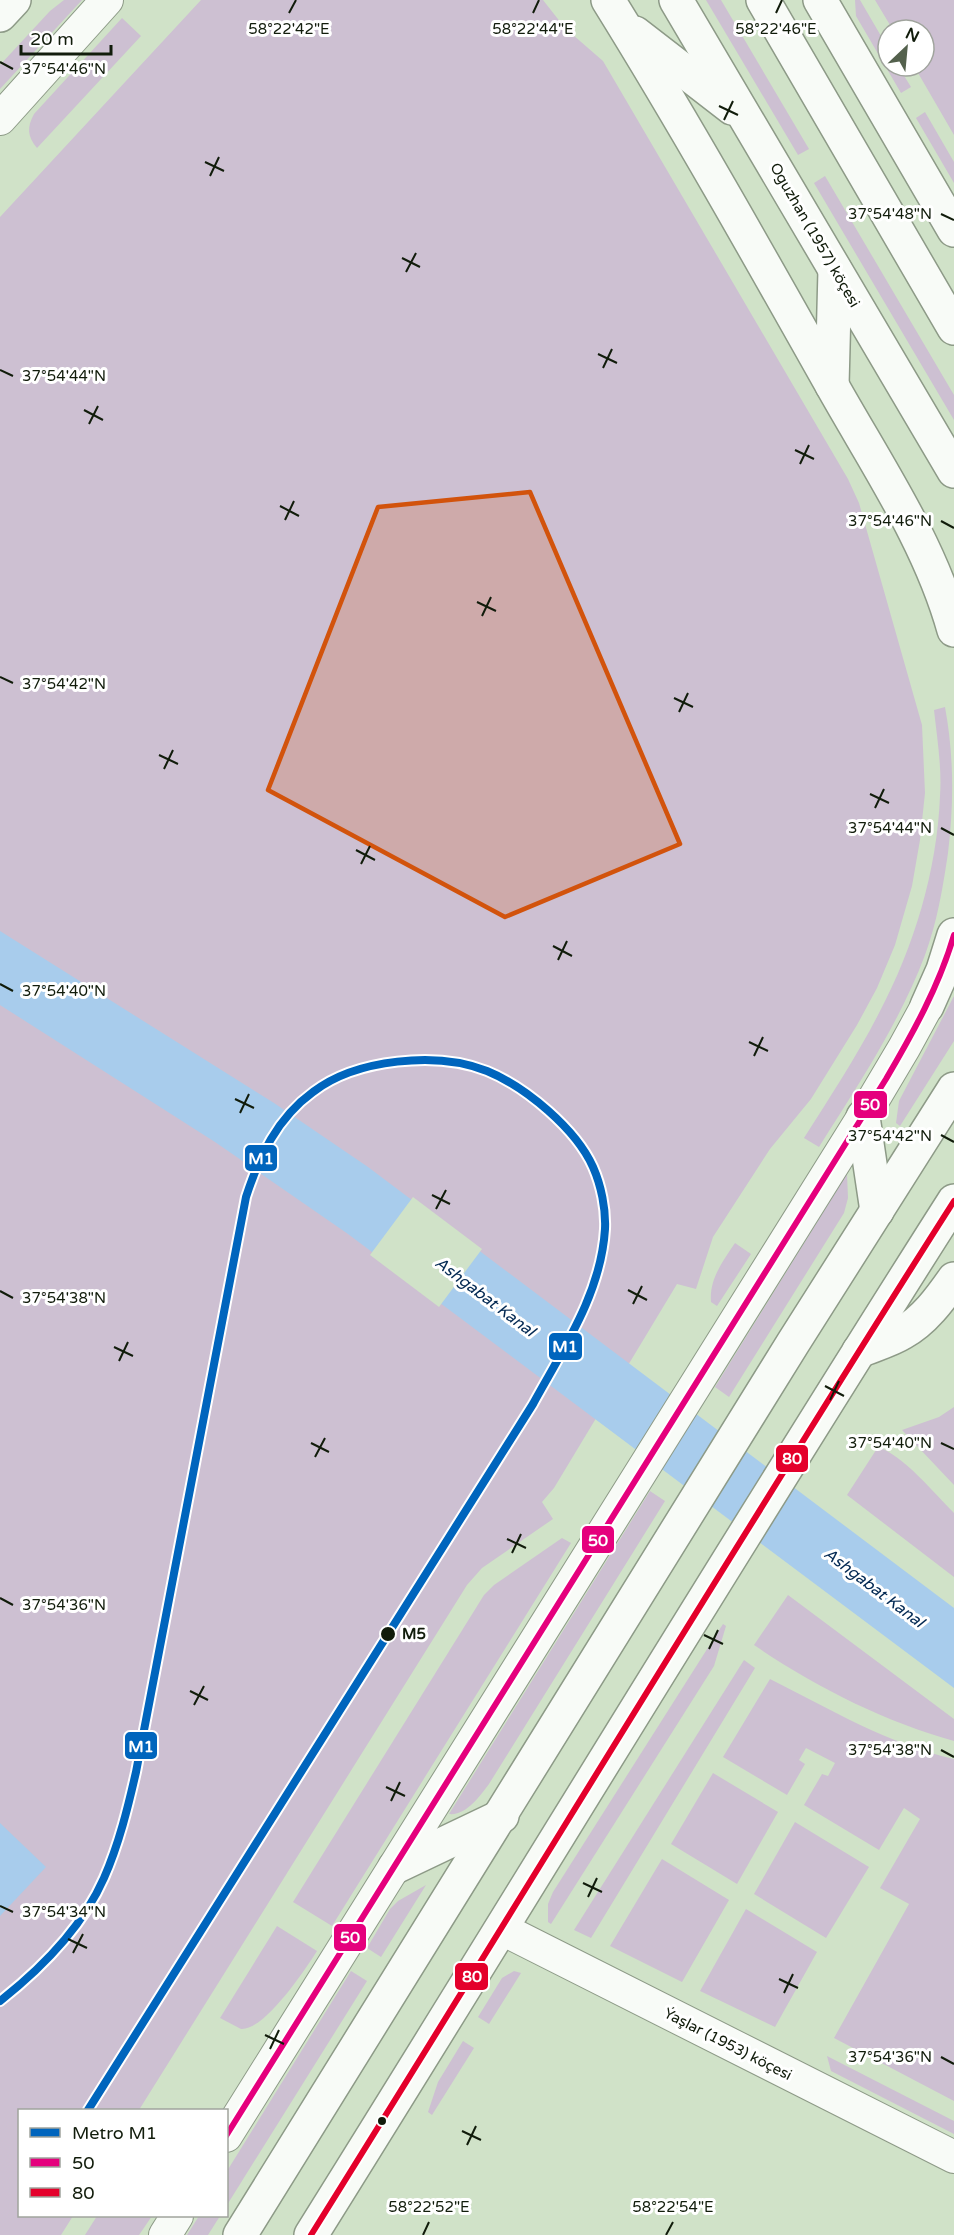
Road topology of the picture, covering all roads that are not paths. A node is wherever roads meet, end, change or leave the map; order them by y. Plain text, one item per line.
1 (14, 0) edge
2 (107, 0) edge
3 (676, 0) edge
4 (763, 0) edge
5 (820, 0) edge
6 (615, 11) edge
7 (0, 15) edge
8 (0, 119) edge
9 (747, 120) junction
10 (847, 145) junction
11 (954, 231) edge
12 (836, 270) junction
13 (954, 328) edge
14 (832, 386) junction
15 (954, 471) edge
16 (954, 630) edge
17 (954, 935) edge
18 (927, 1006) joint
19 (954, 1089) edge
20 (863, 1117) junction
21 (954, 1201) edge
22 (877, 1211) junction
23 (954, 1279) edge
24 (859, 1351) junction
25 (502, 1816) junction
26 (395, 1867) junction
27 (502, 1929) junction
28 (228, 2133) edge
29 (954, 2157) edge
30 (176, 2217) edge
31 (165, 2235) edge
32 (240, 2235) edge
33 (311, 2235) edge

1 - 7 main road
2 - 8 street
3 - 9 main road, Oguzhan (1957) köçesi
4 - 10 main road
5 - 11 main road
6 - 9 main road
6 - 14 main road
9 - 12 main road, Oguzhan (1957) köçesi
10 - 11 main road
10 - 13 main road
12 - 14 main road
12 - 15 main road, Oguzhan (1957) köçesi
14 - 16 main road
17 - 18 main road
18 - 20 street
19 - 22 main road
20 - 22 main road
20 - 26 street
21 - 24 main road
22 - 25 main road
23 - 24 main road
24 - 27 main road
25 - 26 main road
25 - 32 main road
26 - 28 street
27 - 29 street, Ýaşlar (1953) köçesi
27 - 33 main road
30 - 31 street

